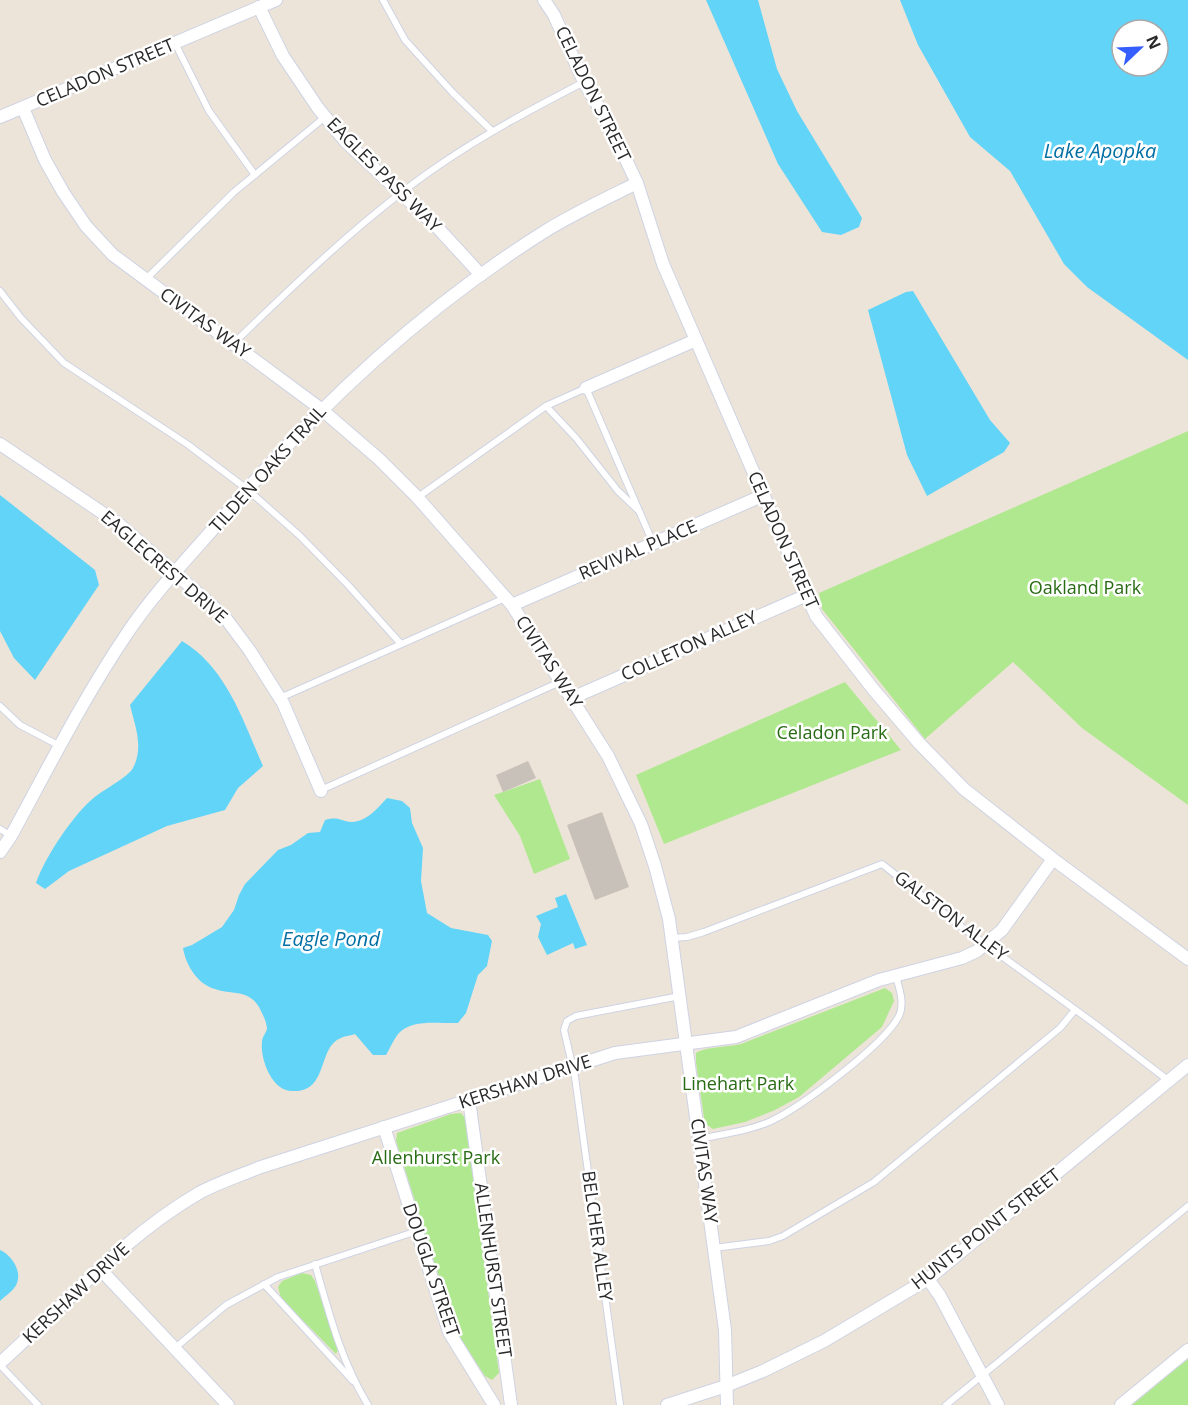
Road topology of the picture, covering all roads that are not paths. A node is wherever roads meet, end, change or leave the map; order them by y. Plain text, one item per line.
1 (276, 0) edge
2 (383, 0) edge
3 (544, 0) edge
4 (259, 7) junction
5 (175, 43) junction
6 (584, 82) junction
7 (23, 108) junction
8 (325, 116) junction
9 (0, 117) edge
10 (492, 131) junction
11 (255, 175) junction
12 (637, 183) junction
13 (402, 193) junction
14 (481, 276) junction
15 (145, 280) junction
16 (0, 291) edge
17 (696, 340) junction
18 (234, 343) junction
19 (586, 388) junction
20 (546, 406) junction
21 (321, 409) junction
22 (0, 444) edge
23 (247, 489) junction
24 (764, 495) junction
25 (417, 497) junction
26 (640, 512) junction
27 (654, 543) junction
28 (174, 574) junction
29 (807, 595) junction
30 (509, 601) junction
31 (401, 644) junction
32 (561, 681) junction
33 (280, 698) junction
34 (572, 698) junction
35 (0, 706) edge
36 (60, 746) junction
37 (321, 791) joint
38 (5, 832) edge
39 (0, 852) edge
40 (1053, 859) junction
41 (672, 938) junction
42 (986, 944) junction
43 (1188, 959) edge
44 (896, 975) junction
45 (680, 996) junction
46 (1076, 1010) junction
47 (687, 1044) junction
48 (1188, 1065) edge
49 (572, 1066) junction
50 (1169, 1082) junction
51 (469, 1100) junction
52 (384, 1127) junction
53 (699, 1139) junction
54 (1188, 1206) edge
55 (417, 1231) junction
56 (714, 1248) junction
57 (315, 1264) junction
58 (100, 1269) junction
59 (928, 1279) junction
60 (264, 1284) junction
61 (175, 1348) junction
62 (1188, 1350) edge
63 (0, 1364) edge
64 (982, 1376) junction
65 (355, 1383) junction
66 (726, 1386) junction
67 (38, 1405) edge
68 (228, 1405) edge
69 (368, 1405) edge
70 (494, 1405) edge
71 (511, 1405) edge
72 (620, 1405) edge
73 (667, 1405) edge
74 (727, 1405) edge
75 (946, 1405) edge
76 (998, 1405) edge
77 (1121, 1405) edge

1 - 4 street, CELADON STREET
2 - 10 lane
3 - 6 street, CELADON STREET
4 - 5 street, CELADON STREET
4 - 8 street, EAGLES PASS WAY
5 - 7 street, CELADON STREET
5 - 11 lane
6 - 10 lane
6 - 12 street, CELADON STREET
7 - 9 street, CELADON STREET
7 - 15 street, CIVITAS WAY
8 - 11 lane
8 - 13 street, EAGLES PASS WAY
10 - 13 lane
11 - 15 lane
12 - 14 street, TILDEN OAKS TRAIL
12 - 17 street, CELADON STREET
13 - 14 street, EAGLES PASS WAY
13 - 18 lane
14 - 21 street, TILDEN OAKS TRAIL
15 - 18 street, CIVITAS WAY
16 - 23 lane
17 - 19 street
17 - 24 street, CELADON STREET
18 - 21 street, CIVITAS WAY
19 - 20 lane
19 - 26 lane
20 - 25 lane
20 - 26 lane
21 - 23 street, TILDEN OAKS TRAIL
21 - 25 street, CIVITAS WAY
22 - 28 street, EAGLECREST DRIVE
23 - 28 street, TILDEN OAKS TRAIL
23 - 31 lane
24 - 27 street, REVIVAL PLACE
24 - 29 street, CELADON STREET
25 - 30 street, CIVITAS WAY
26 - 27 lane
27 - 30 street, REVIVAL PLACE
28 - 33 street, EAGLECREST DRIVE
28 - 36 street, TILDEN OAKS TRAIL
29 - 34 street, COLLETON ALLEY
29 - 40 street, CELADON STREET
30 - 31 lane
30 - 32 street, CIVITAS WAY
31 - 33 lane
32 - 34 street, CIVITAS WAY
32 - 37 lane
33 - 37 street, EAGLECREST DRIVE
34 - 41 street, CIVITAS WAY
35 - 36 lane
36 - 38 street, TILDEN OAKS TRAIL
38 - 39 street, TILDEN OAKS TRAIL
40 - 42 street, KERSHAW DRIVE
40 - 43 street, CELADON STREET
41 - 42 lane, GALSTON ALLEY
41 - 45 street, CIVITAS WAY
42 - 44 street, KERSHAW DRIVE
42 - 46 lane, GALSTON ALLEY
44 - 47 street, KERSHAW DRIVE
44 - 53 lane
45 - 47 street, CIVITAS WAY
45 - 49 lane, BELCHER ALLEY
46 - 50 lane, GALSTON ALLEY
46 - 56 lane
47 - 49 street, KERSHAW DRIVE
47 - 53 street, CIVITAS WAY
48 - 50 street, HUNTS POINT STREET
49 - 51 street, KERSHAW DRIVE
49 - 72 lane, BELCHER ALLEY
50 - 59 street, HUNTS POINT STREET
51 - 52 street, KERSHAW DRIVE
51 - 71 street, ALLENHURST STREET
52 - 55 street, DOUGLA STREET
52 - 58 street, KERSHAW DRIVE
53 - 56 street, CIVITAS WAY
54 - 64 lane
55 - 57 lane
55 - 70 street, DOUGLA STREET
56 - 66 street, CIVITAS WAY
57 - 60 lane
57 - 65 lane
58 - 61 street
58 - 63 street, KERSHAW DRIVE
59 - 64 street
59 - 66 street, HUNTS POINT STREET
60 - 61 lane
60 - 65 lane
61 - 68 street
62 - 77 street
63 - 67 lane
64 - 75 lane
64 - 76 street
65 - 69 lane
66 - 73 street, HUNTS POINT STREET
66 - 74 street, CIVITAS WAY

